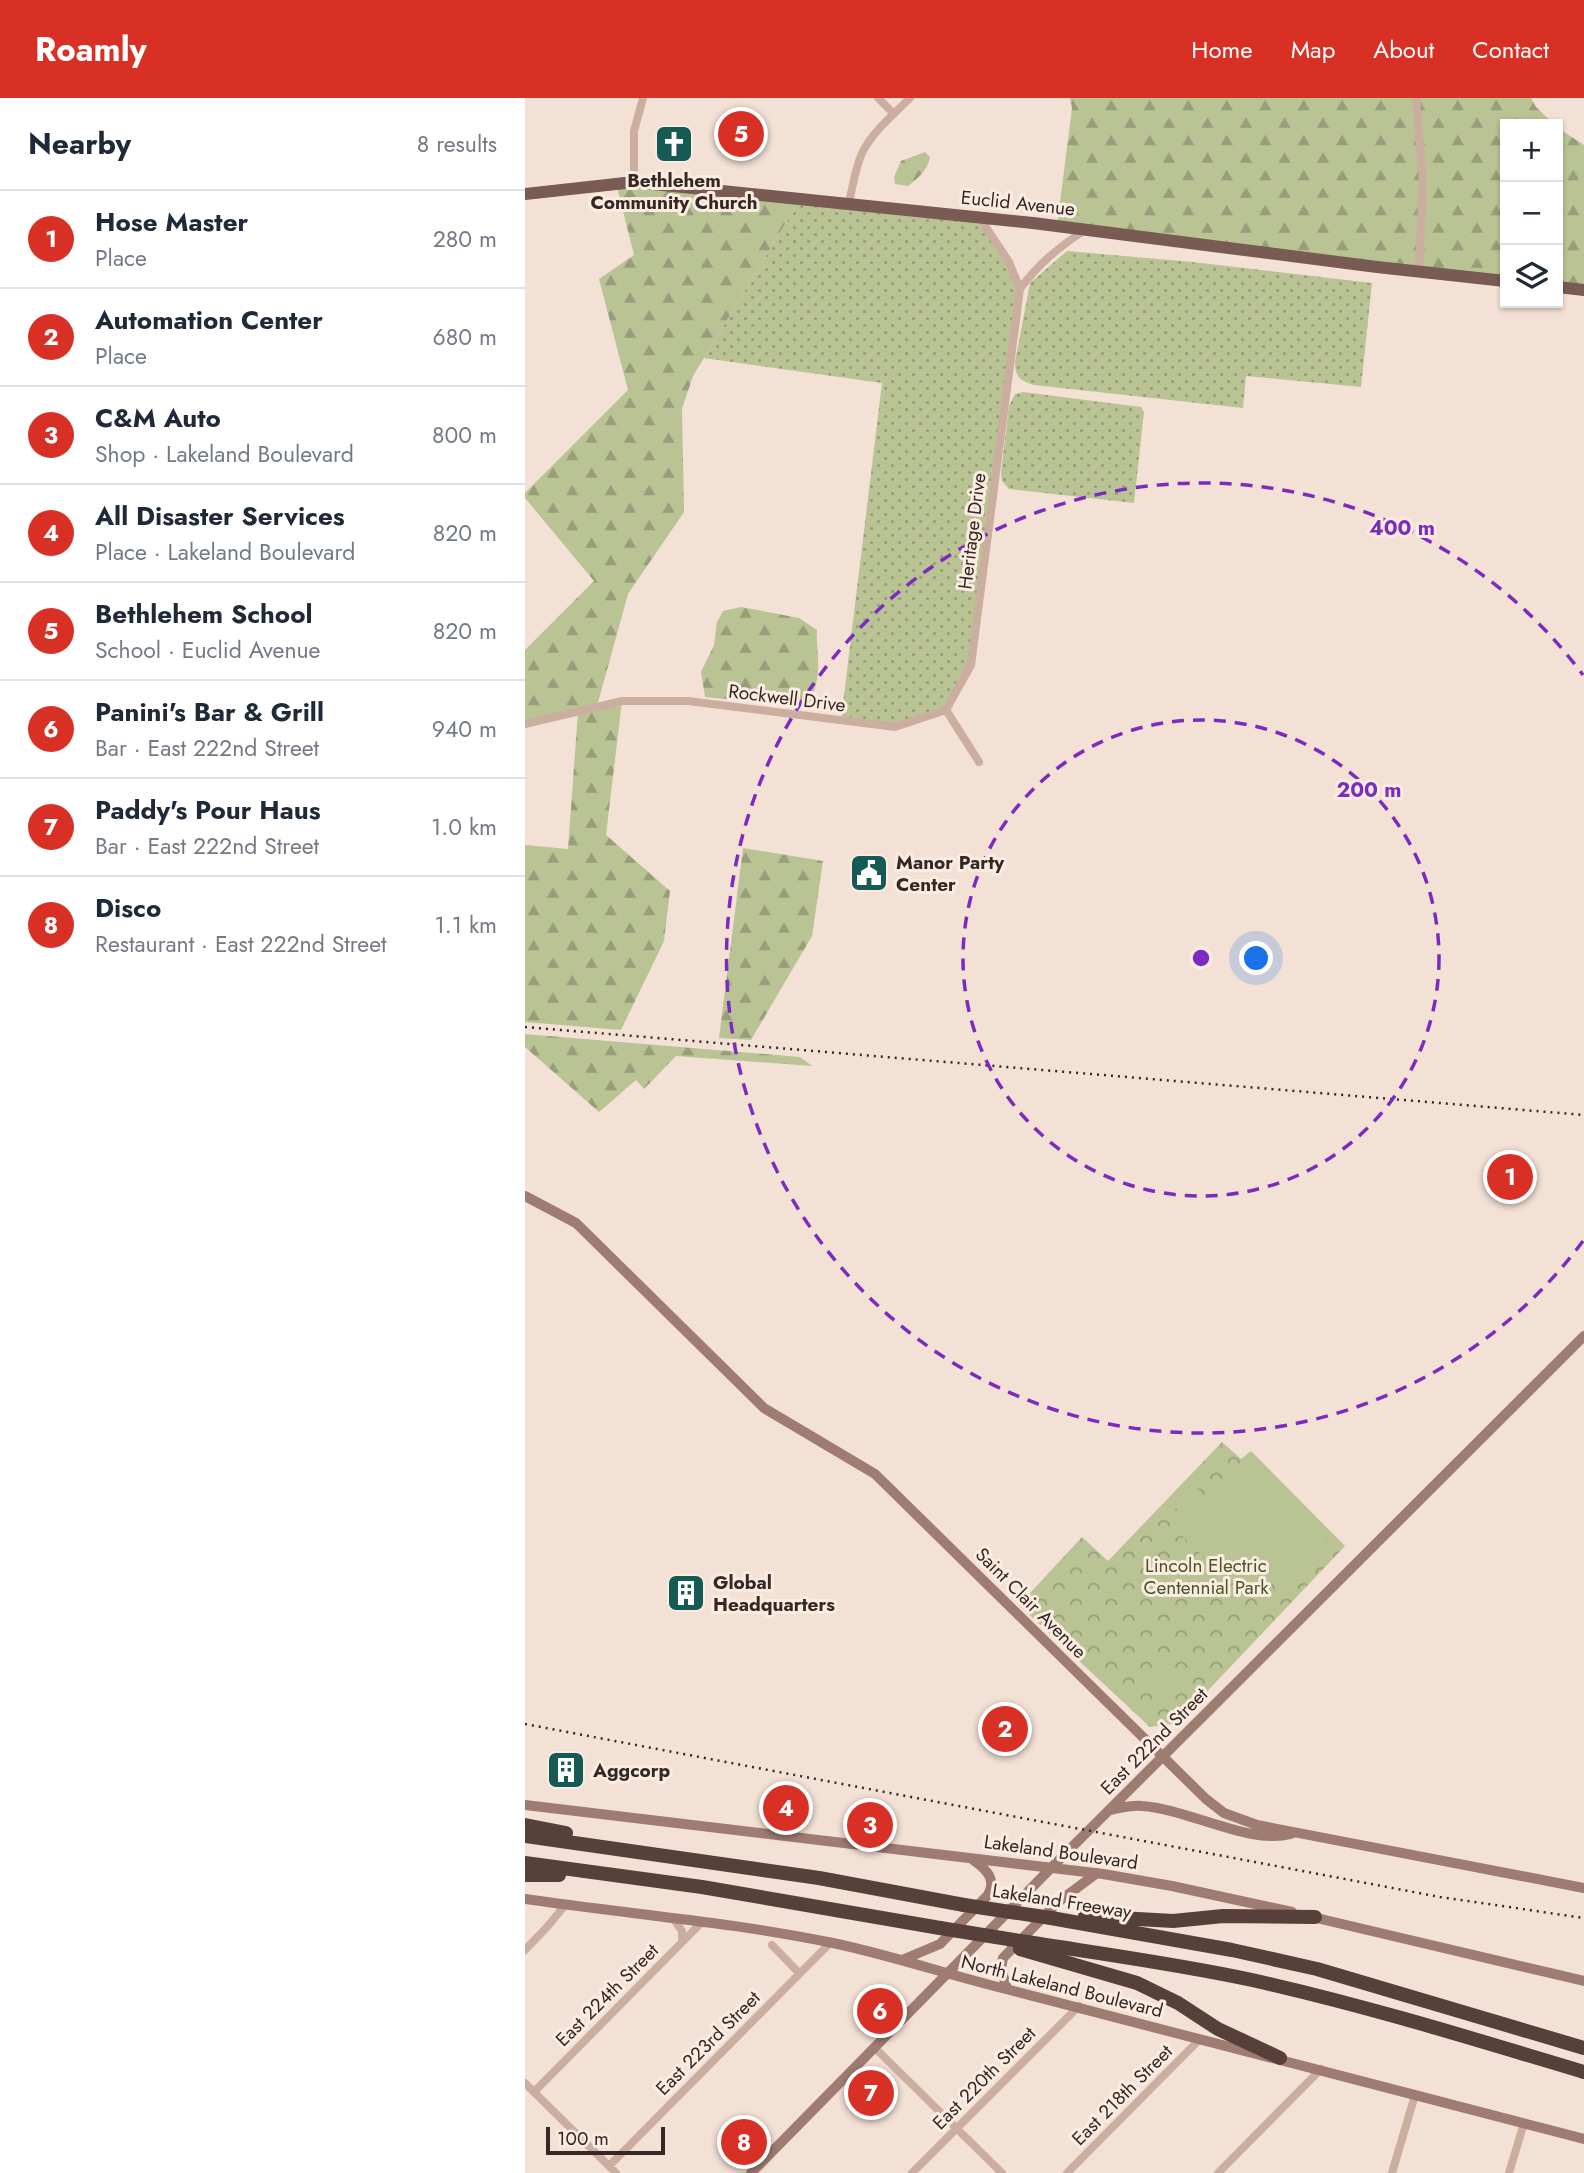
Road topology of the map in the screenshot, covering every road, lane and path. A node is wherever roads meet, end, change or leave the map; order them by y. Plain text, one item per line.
1 (643, 98) edge
2 (878, 98) edge
3 (910, 98) edge
4 (1416, 98) edge
5 (894, 114) junction
6 (634, 181) junction
7 (525, 194) edge
8 (849, 202) junction
9 (980, 218) junction
10 (1085, 230) junction
11 (1419, 270) junction
12 (1500, 280) edge
13 (1563, 288) edge
14 (1020, 289) junction
15 (1584, 290) edge
16 (946, 710) junction
17 (525, 724) edge
18 (979, 762) dead end
19 (525, 1196) edge
20 (1584, 1336) edge
21 (1163, 1758) junction
22 (525, 1805) edge
23 (1110, 1810) junction
24 (525, 1825) edge
25 (1296, 1832) junction
26 (525, 1836) edge
27 (639, 1851) junction
28 (969, 1858) junction
29 (525, 1863) edge
30 (1052, 1867) junction
31 (1097, 1873) junction
32 (525, 1875) edge
33 (622, 1877) junction
34 (1584, 1888) edge
35 (525, 1899) edge
36 (565, 1905) junction
37 (1315, 1917) junction
38 (673, 1918) junction
39 (1051, 1918) junction
40 (703, 1921) junction
41 (682, 1942) junction
42 (831, 1942) junction
43 (772, 1945) dead end
44 (1024, 1945) junction
45 (525, 1950) edge
46 (902, 1960) junction
47 (799, 1973) junction
48 (947, 1974) junction
49 (1584, 1982) edge
50 (1007, 1989) junction
51 (1079, 2006) junction
52 (1199, 2040) junction
53 (875, 2048) junction
54 (1584, 2048) edge
55 (1280, 2058) junction
56 (1321, 2069) junction
57 (1584, 2072) edge
58 (525, 2083) edge
59 (534, 2092) junction
60 (1415, 2095) junction
61 (1524, 2123) junction
62 (956, 2128) junction
63 (1584, 2139) edge
64 (608, 2166) junction
65 (615, 2173) edge
66 (751, 2173) edge
67 (912, 2173) edge
68 (1002, 2173) edge
69 (1067, 2173) edge
70 (1219, 2173) edge
71 (1392, 2173) edge
72 (1509, 2173) edge

1 - 6 street
2 - 5 street
3 - 5 street
4 - 11 street
5 - 8 street
6 - 7 main road, Euclid Avenue
6 - 8 main road, Euclid Avenue
8 - 9 main road, Euclid Avenue
9 - 10 main road, Euclid Avenue
9 - 14 street
10 - 11 main road, Euclid Avenue
10 - 14 street
11 - 12 main road, Euclid Avenue
13 - 15 main road
14 - 16 street, Heritage Drive
16 - 17 street, Rockwell Drive
16 - 18 street
19 - 21 street, Saint Clair Avenue
20 - 21 street, East 222nd Street
21 - 23 street, East 222nd Street
21 - 25 street, Saint Clair Avenue
22 - 28 street, Lakeland Boulevard
23 - 25 street
23 - 30 street, East 222nd Street
24 - 27 highway
25 - 34 street, Saint Clair Avenue
26 - 27 highway, Lakeland Freeway
27 - 39 highway, Lakeland Freeway, bridge
28 - 30 street, Lakeland Boulevard
28 - 46 street
29 - 33 highway
30 - 31 street, Lakeland Boulevard
30 - 48 street, East 222nd Street
31 - 37 street, Lakeland Boulevard
31 - 50 street
32 - 33 highway
33 - 44 highway, bridge
35 - 36 street, North Lakeland Boulevard
36 - 38 street, North Lakeland Boulevard
36 - 45 street
37 - 39 highway
37 - 49 street, Lakeland Boulevard
38 - 40 street, North Lakeland Boulevard
38 - 41 street
39 - 54 highway, Lakeland Freeway
40 - 41 street, East 224th Street
40 - 42 street, North Lakeland Boulevard
41 - 59 street, East 224th Street
42 - 46 street, North Lakeland Boulevard
42 - 47 street, East 223rd Street
43 - 47 street
44 - 55 highway
44 - 57 highway
46 - 48 street, North Lakeland Boulevard
47 - 64 street, East 223rd Street
48 - 50 street, North Lakeland Boulevard
48 - 53 street, East 222nd Street
50 - 51 street, North Lakeland Boulevard
51 - 52 street, North Lakeland Boulevard
51 - 62 street, East 220th Street
52 - 55 street, North Lakeland Boulevard
52 - 69 street, East 218th Street
53 - 62 street
53 - 66 street, East 222nd Street
55 - 56 street, North Lakeland Boulevard
56 - 60 street, North Lakeland Boulevard
56 - 70 street
58 - 59 street
59 - 64 street
60 - 61 street, North Lakeland Boulevard
60 - 71 street
61 - 63 street, North Lakeland Boulevard
61 - 72 street
62 - 67 street, East 220th Street
62 - 68 street
64 - 65 street

